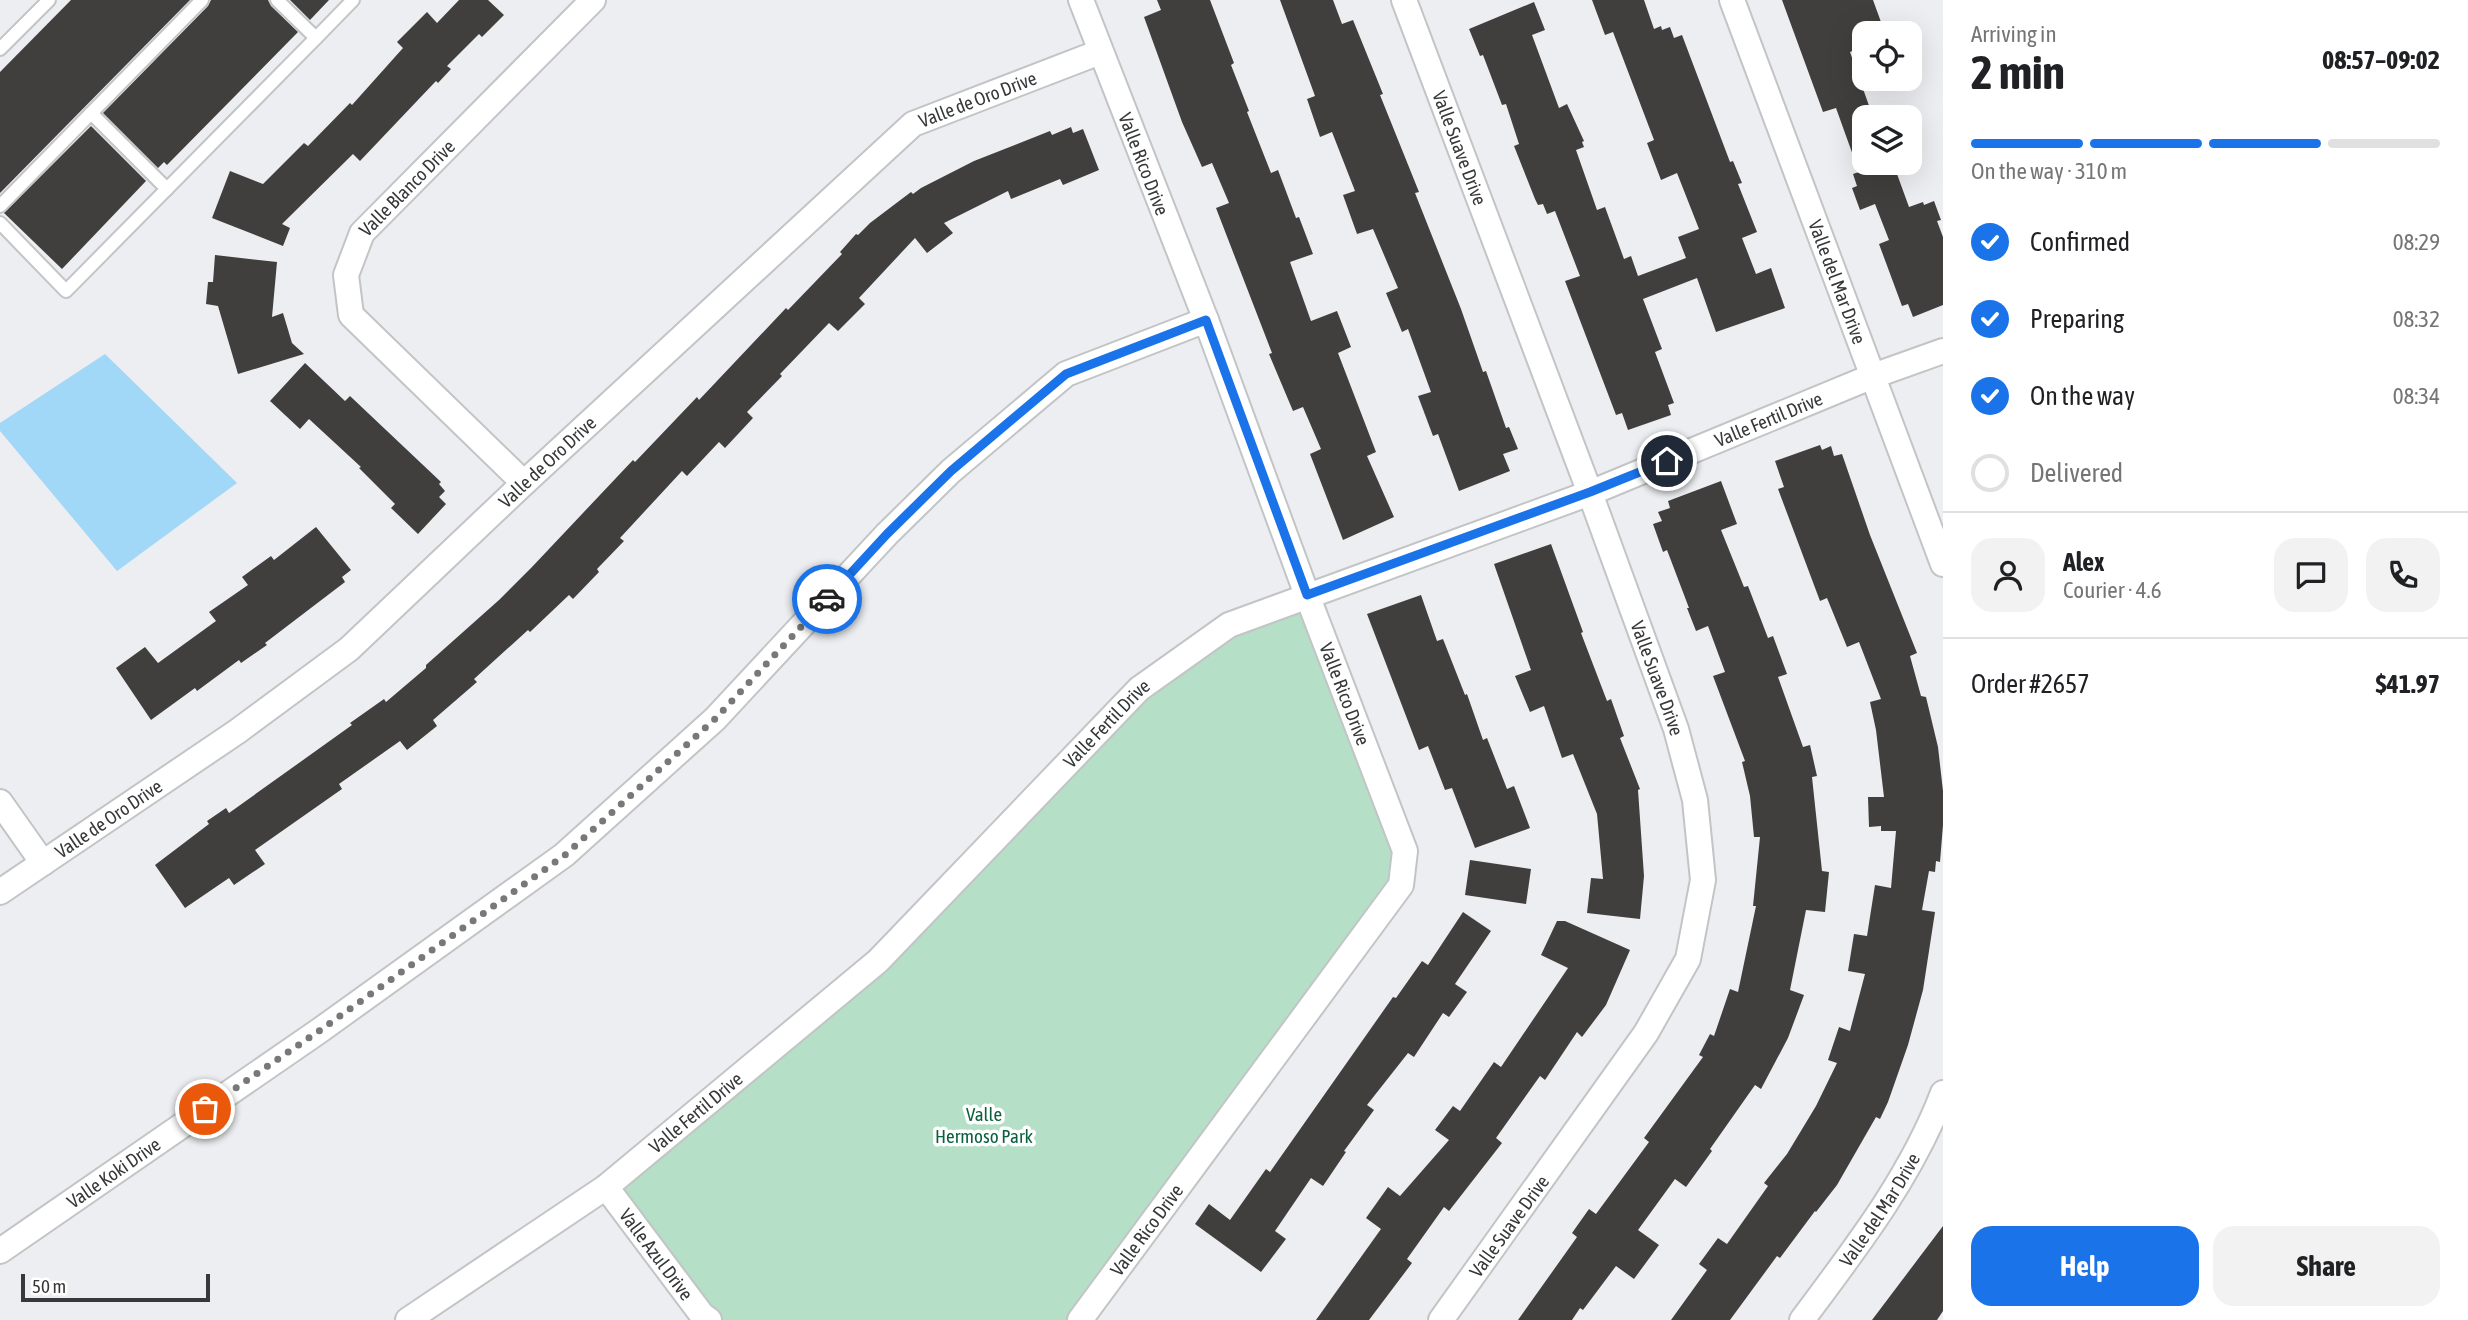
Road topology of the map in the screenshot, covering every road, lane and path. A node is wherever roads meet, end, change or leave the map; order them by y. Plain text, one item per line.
1 (50, 0) edge
2 (202, 0) edge
3 (278, 0) edge
4 (353, 0) edge
5 (593, 0) edge
6 (1081, 0) edge
7 (1404, 0) edge
8 (1732, 0) edge
9 (316, 38) junction
10 (0, 49) edge
11 (1100, 52) junction
12 (91, 113) junction
13 (167, 189) junction
14 (0, 206) edge
15 (0, 223) edge
16 (1206, 320) junction
17 (1943, 351) edge
18 (1873, 376) junction
19 (524, 483) junction
20 (1590, 492) junction
21 (1943, 564) edge
22 (1307, 595) junction
23 (0, 802) edge
24 (43, 863) junction
25 (0, 892) edge
26 (1943, 1093) edge
27 (606, 1187) junction
28 (0, 1251) edge
29 (408, 1320) edge
30 (709, 1320) edge
31 (1080, 1320) edge
32 (1441, 1320) edge
33 (1802, 1320) edge

1 - 10 lane
2 - 12 lane
3 - 9 lane
4 - 9 lane
5 - 19 street, Valle Blanco Drive
6 - 11 street, Valle Rico Drive
7 - 20 street, Valle Suave Drive
8 - 18 street, Valle del Mar Drive
9 - 13 lane
11 - 16 street, Valle Rico Drive
11 - 19 street, Valle de Oro Drive
12 - 13 lane
12 - 14 lane
13 - 15 lane
16 - 22 street, Valle Rico Drive
16 - 28 street, Valle Koki Drive
17 - 18 street, Valle Fertil Drive
18 - 20 street, Valle Fertil Drive
18 - 21 street, Valle del Mar Drive
19 - 24 street, Valle de Oro Drive
20 - 22 street, Valle Fertil Drive
20 - 32 street, Valle Suave Drive
22 - 27 street, Valle Fertil Drive
22 - 31 street, Valle Rico Drive
23 - 24 street
24 - 25 street, Valle de Oro Drive
26 - 33 street, Valle del Mar Drive
27 - 29 street, Valle Fertil Drive
27 - 30 street, Valle Azul Drive

